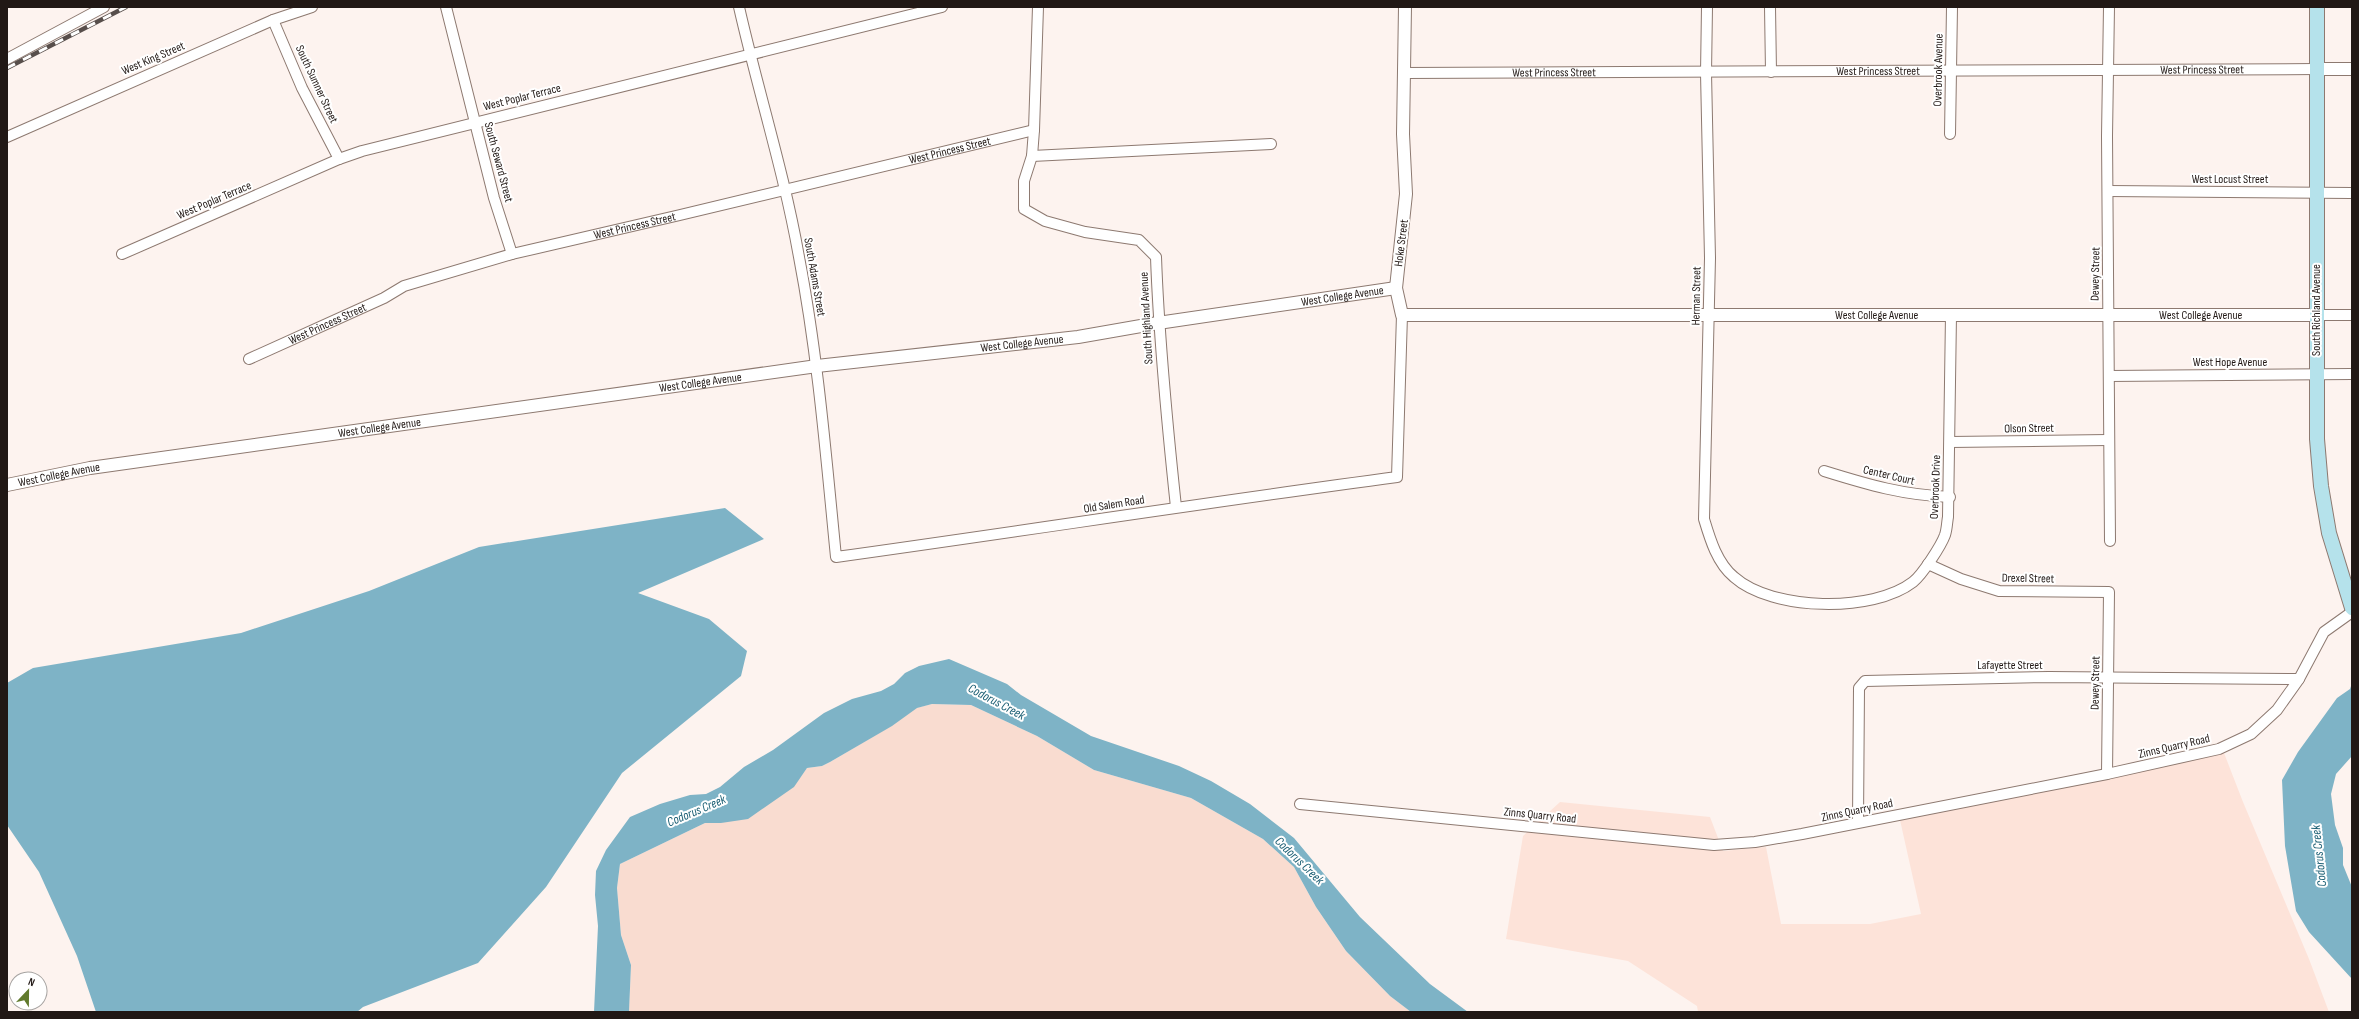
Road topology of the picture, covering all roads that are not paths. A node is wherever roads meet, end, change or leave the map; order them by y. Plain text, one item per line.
1 (104, 7) edge
2 (312, 7) edge
3 (446, 7) edge
4 (739, 7) edge
5 (942, 7) edge
6 (1038, 7) edge
7 (1405, 7) edge
8 (1707, 7) edge
9 (1770, 7) edge
10 (1952, 7) edge
11 (2109, 7) edge
12 (2316, 7) edge
13 (273, 20) junction
14 (750, 55) junction
15 (7, 59) edge
16 (2317, 68) junction
17 (2108, 69) junction
18 (2352, 69) edge
19 (1951, 70) junction
20 (1771, 72) junction
21 (1404, 73) junction
22 (1706, 73) junction
23 (475, 122) junction
24 (1034, 130) junction
25 (1950, 134) dead end
26 (7, 137) edge
27 (1271, 144) dead end
28 (1032, 156) junction
29 (339, 159) junction
30 (786, 189) junction
31 (2108, 191) junction
32 (2316, 192) junction
33 (2352, 193) edge
34 (122, 254) dead end
35 (512, 254) junction
36 (1396, 288) junction
37 (2107, 314) junction
38 (1402, 315) junction
39 (1951, 315) junction
40 (2315, 315) junction
41 (2352, 315) edge
42 (1708, 316) junction
43 (1158, 323) junction
44 (249, 359) dead end
45 (817, 366) junction
46 (2316, 374) junction
47 (2352, 374) edge
48 (2108, 376) junction
49 (2108, 440) junction
50 (1950, 442) junction
51 (1824, 471) dead end
52 (1397, 477) joint
53 (7, 485) edge
54 (1950, 497) junction
55 (1176, 507) junction
56 (2110, 541) dead end
57 (836, 557) joint
58 (1928, 564) junction
59 (1734, 577) joint
60 (2109, 592) joint
61 (2352, 608) edge
62 (2352, 612) edge
63 (2108, 678) junction
64 (2299, 679) junction
65 (2107, 774) junction
66 (1300, 804) dead end
67 (1858, 822) junction

1 - 15 street
2 - 13 street, West King Street
3 - 23 street, South Seward Street
4 - 14 street, South Adams Street
5 - 14 street, West Poplar Terrace
6 - 24 street, South Highland Avenue
7 - 21 street, Hoke Street
8 - 22 street, Herman Street
9 - 20 street
10 - 19 street, Overbrook Avenue
11 - 17 street, Dewey Street
12 - 16 main road, South Richland Avenue
13 - 26 street, West King Street
13 - 29 street, South Sumner Street
14 - 23 street, West Poplar Terrace
14 - 30 street, South Adams Street
16 - 17 street, West Princess Street
16 - 18 street, West Princess Street
16 - 32 main road, South Richland Avenue
17 - 19 street, West Princess Street
17 - 31 street, Dewey Street
19 - 20 street, West Princess Street
19 - 25 street, Overbrook Avenue
20 - 22 street, West Princess Street
21 - 22 street, West Princess Street
21 - 36 street, Hoke Street
22 - 42 street, Herman Street
23 - 29 street, West Poplar Terrace
23 - 35 street, South Seward Street
24 - 28 street, South Highland Avenue
24 - 30 street, West Princess Street
27 - 28 street
28 - 43 street, South Highland Avenue
29 - 34 street, West Poplar Terrace
30 - 35 street, West Princess Street
30 - 45 street, South Adams Street
31 - 32 street, West Locust Street
31 - 37 street, Dewey Street
32 - 33 street, West Locust Street
32 - 40 main road, South Richland Avenue
35 - 44 street, West Princess Street
36 - 38 street, Hoke Street
36 - 43 street, West College Avenue
37 - 39 street, West College Avenue
37 - 40 street, West College Avenue
37 - 48 street, Dewey Street
38 - 42 street, West College Avenue
38 - 52 street, Hoke Street
39 - 42 street, West College Avenue
39 - 50 street, Overbrook Drive
40 - 41 street, West College Avenue
40 - 46 main road, South Richland Avenue
42 - 59 street, Herman Street
43 - 45 street, West College Avenue
43 - 55 street, South Highland Avenue
45 - 53 street, West College Avenue
45 - 57 street, South Adams Street
46 - 47 street, West Hope Avenue
46 - 48 street, West Hope Avenue
46 - 61 main road, South Richland Avenue
48 - 49 street, Dewey Street
49 - 50 street, Olson Street
49 - 56 street, Dewey Street
50 - 54 street, Overbrook Drive
51 - 54 street, Center Court
52 - 55 street, Old Salem Road
54 - 58 street, Overbrook Drive
55 - 57 street, Old Salem Road
58 - 59 street, Overbrook Drive
58 - 60 street, Drexel Street
60 - 63 street, Dewey Street
62 - 64 street, Zinns Quarry Road
63 - 64 street, Lafayette Street
63 - 65 street, Dewey Street
63 - 67 street, Lafayette Street
64 - 65 street, Zinns Quarry Road
65 - 67 street, Zinns Quarry Road
66 - 67 street, Zinns Quarry Road

